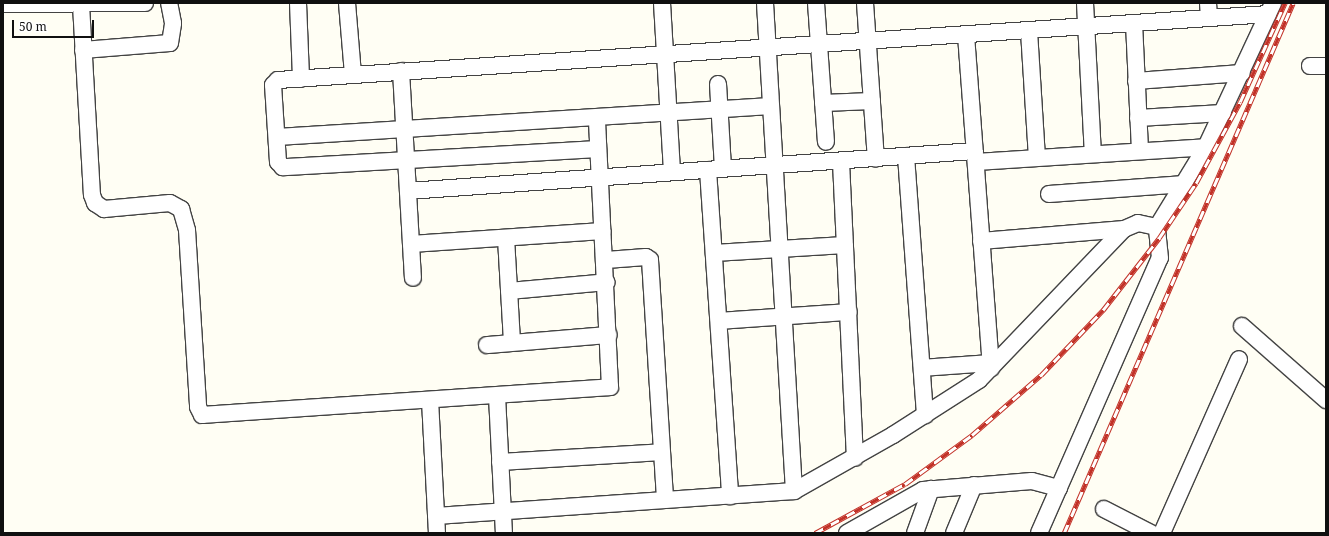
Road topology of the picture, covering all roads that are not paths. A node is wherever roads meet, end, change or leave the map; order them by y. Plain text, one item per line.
1 (145, 3) edge
2 (169, 3) edge
3 (298, 3) edge
4 (347, 3) edge
5 (662, 3) edge
6 (765, 3) edge
7 (816, 3) edge
8 (865, 3) edge
9 (1085, 3) edge
10 (3, 4) edge
11 (81, 5) junction
12 (1270, 9) edge
13 (1208, 11) edge
14 (1134, 23) junction
15 (1086, 27) junction
16 (1029, 31) junction
17 (966, 35) junction
18 (867, 40) junction
19 (819, 44) junction
20 (768, 49) junction
21 (84, 50) junction
22 (664, 55) junction
23 (1310, 66) dead end
24 (1326, 66) edge
25 (401, 71) junction
26 (1242, 73) junction
27 (353, 75) junction
28 (301, 79) junction
29 (1136, 81) junction
30 (718, 84) dead end
31 (872, 101) junction
32 (823, 104) junction
33 (771, 106) junction
34 (719, 110) junction
35 (667, 113) junction
36 (1223, 113) junction
37 (597, 118) junction
38 (1138, 118) junction
39 (405, 130) junction
40 (277, 137) junction
41 (826, 142) dead end
42 (1206, 147) junction
43 (598, 149) junction
44 (1140, 151) junction
45 (1094, 154) junction
46 (906, 156) junction
47 (975, 157) junction
48 (1037, 158) junction
49 (406, 159) junction
50 (876, 159) junction
51 (841, 162) junction
52 (774, 165) junction
53 (715, 170) junction
54 (672, 172) junction
55 (600, 176) junction
56 (1185, 184) junction
57 (408, 191) junction
58 (1049, 194) dead end
59 (1157, 227) junction
60 (1124, 228) junction
61 (603, 231) junction
62 (506, 238) junction
63 (981, 241) junction
64 (411, 244) junction
65 (845, 245) junction
66 (778, 249) junction
67 (714, 253) junction
68 (606, 260) junction
69 (412, 278) dead end
70 (607, 282) junction
71 (509, 291) junction
72 (849, 312) junction
73 (782, 318) junction
74 (719, 321) junction
75 (1242, 326) dead end
76 (609, 335) junction
77 (512, 342) junction
78 (487, 345) dead end
79 (1239, 360) dead end
80 (990, 366) junction
81 (922, 368) junction
82 (497, 396) junction
83 (430, 400) junction
84 (1326, 400) edge
85 (925, 415) junction
86 (662, 452) junction
87 (855, 458) junction
88 (500, 462) junction
89 (974, 485) junction
90 (1059, 488) junction
91 (931, 489) junction
92 (794, 491) junction
93 (730, 496) junction
94 (665, 500) junction
95 (1104, 509) dead end
96 (502, 513) junction
97 (436, 516) junction
98 (436, 533) edge
99 (504, 533) edge
100 (847, 533) edge
101 (915, 533) edge
102 (954, 533) edge
103 (1039, 533) edge
104 (1151, 533) edge
105 (1162, 533) edge

1 - 11 street
2 - 21 street
3 - 28 street
4 - 27 street
5 - 22 street
6 - 20 street
7 - 19 street
8 - 18 street
9 - 15 street
10 - 11 street
11 - 21 street
12 - 13 street
12 - 26 street
13 - 14 street
14 - 15 street
14 - 29 street
15 - 16 street
15 - 45 street
16 - 17 street
16 - 48 street
17 - 18 street
17 - 47 street
18 - 19 street
18 - 31 street
19 - 20 street
19 - 32 street
20 - 22 street
20 - 33 street
21 - 83 street
22 - 25 street
22 - 35 street
23 - 24 street
25 - 27 street
25 - 39 street
26 - 29 street
26 - 36 street
27 - 28 street
28 - 40 street
29 - 38 street
30 - 34 street
31 - 32 street
31 - 50 street
32 - 41 street
33 - 34 street
33 - 52 street
34 - 35 street
34 - 53 street
35 - 37 street
35 - 54 street
36 - 38 street
36 - 42 street
37 - 39 street
37 - 43 street
38 - 44 street
39 - 40 street
39 - 49 street
40 - 49 street
42 - 44 street
42 - 56 street
43 - 49 street
43 - 55 street
44 - 45 street
45 - 48 street
46 - 47 street
46 - 50 street
46 - 81 street
47 - 48 street
47 - 63 street
49 - 57 street
50 - 51 street
51 - 52 street
51 - 65 street
52 - 53 street
52 - 66 street
53 - 54 street
53 - 67 street
54 - 55 street
55 - 57 street
55 - 61 street
56 - 58 street
56 - 59 street
57 - 64 street
59 - 60 street
59 - 90 street
60 - 63 street
60 - 80 street
61 - 62 street
61 - 68 street
62 - 64 street
62 - 71 street
63 - 80 street
64 - 69 street
65 - 66 street
65 - 72 street
66 - 67 street
66 - 73 street
67 - 74 street
68 - 70 street
68 - 86 street
70 - 71 street
70 - 76 street
71 - 77 street
72 - 73 street
72 - 87 street
73 - 74 street
73 - 92 street
74 - 93 street
75 - 84 street
76 - 77 street
76 - 82 street
77 - 78 street
79 - 105 street
80 - 81 street
80 - 85 street
81 - 85 street
82 - 83 street
82 - 88 street
83 - 97 street
85 - 87 street
86 - 88 street
86 - 94 street
87 - 92 street
88 - 96 street
89 - 90 street
89 - 91 street
89 - 102 street
90 - 103 street
91 - 100 street
91 - 101 street
92 - 93 street
93 - 94 street
94 - 96 street
95 - 104 street
96 - 97 street
96 - 99 street
97 - 98 street

